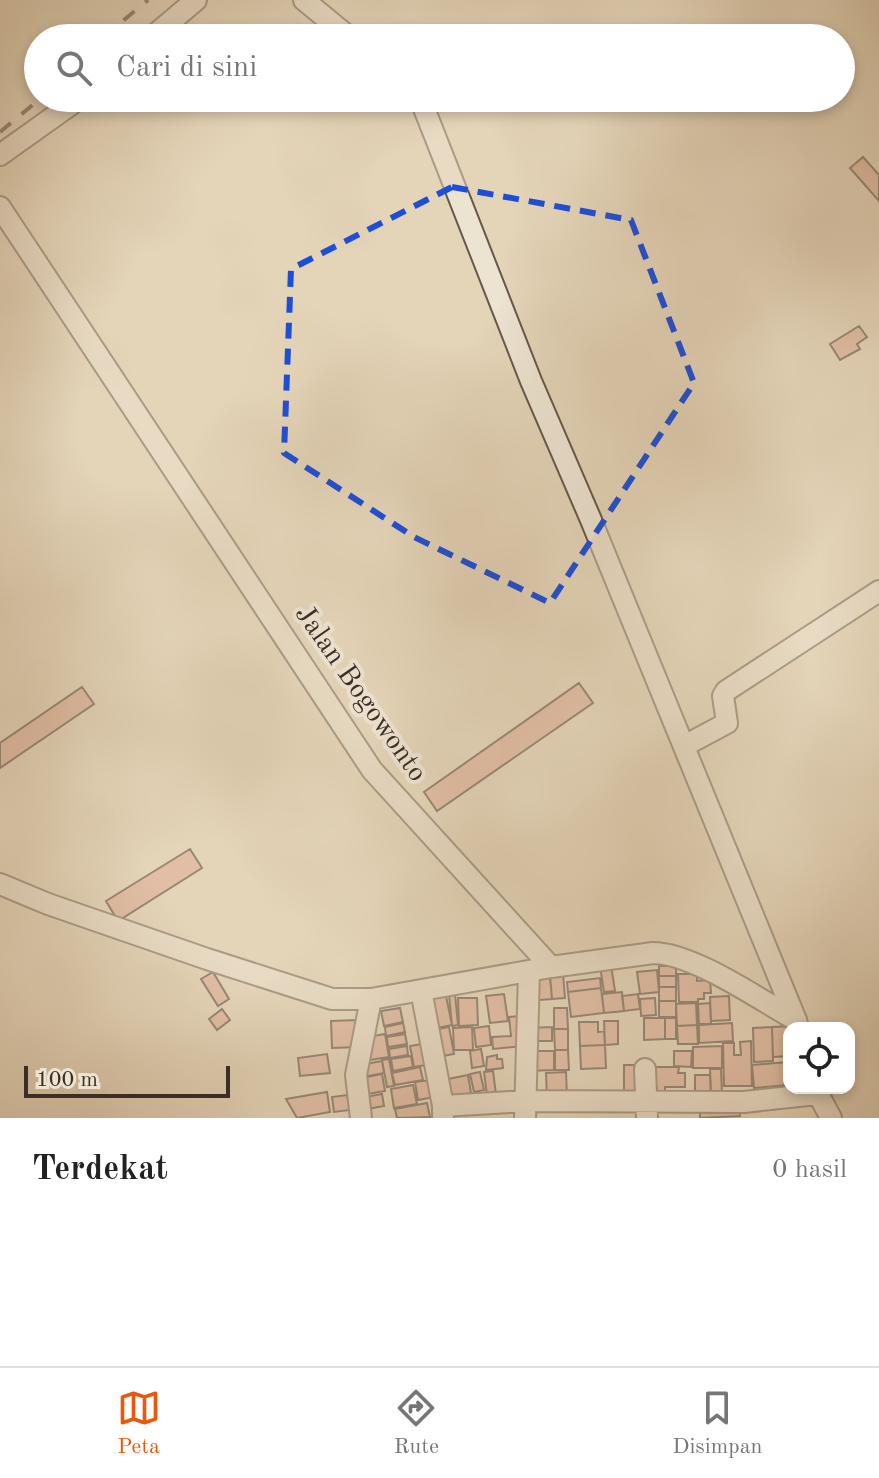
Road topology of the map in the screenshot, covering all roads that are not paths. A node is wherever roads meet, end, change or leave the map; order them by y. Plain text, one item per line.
1 (196, 0) edge
2 (304, 0) edge
3 (168, 24) edge
4 (333, 24) edge
5 (60, 112) edge
6 (425, 112) edge
7 (0, 155) edge
8 (0, 207) edge
9 (879, 591) edge
10 (684, 746) junction
11 (0, 884) edge
12 (551, 967) junction
13 (529, 971) junction
14 (421, 990) junction
15 (371, 999) junction
16 (794, 1022) edge
17 (796, 1022) edge
18 (645, 1069) dead end
19 (796, 1094) edge
20 (818, 1094) edge
21 (646, 1109) edge
22 (525, 1110) edge
23 (443, 1112) edge
24 (361, 1118) edge
25 (831, 1118) edge

1 - 3 street
2 - 4 street
5 - 7 street
6 - 10 street
8 - 12 street, Jalan Bogowonto
9 - 10 street
10 - 17 street
11 - 15 street
12 - 13 street
12 - 16 street
13 - 14 street
13 - 22 street
14 - 15 street
14 - 23 street
15 - 24 street
18 - 21 street
19 - 21 street
20 - 25 street
21 - 22 street
22 - 23 street

